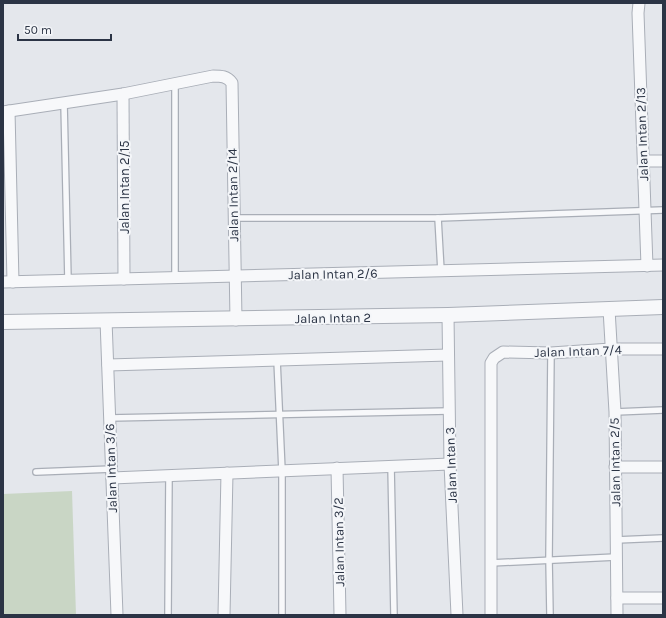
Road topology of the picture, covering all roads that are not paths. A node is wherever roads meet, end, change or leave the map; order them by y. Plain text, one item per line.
1 (639, 3) edge
2 (175, 84) junction
3 (123, 94) junction
4 (64, 103) junction
5 (6, 112) edge
6 (663, 160) edge
7 (644, 161) junction
8 (644, 210) junction
9 (663, 210) edge
10 (234, 218) junction
11 (438, 218) junction
12 (663, 265) edge
13 (647, 266) junction
14 (441, 272) junction
15 (235, 276) junction
16 (124, 279) junction
17 (175, 279) junction
18 (68, 280) junction
19 (8, 282) edge
20 (663, 307) edge
21 (609, 308) junction
22 (448, 315) junction
23 (106, 320) junction
24 (236, 320) junction
25 (3, 322) edge
26 (611, 349) junction
27 (663, 349) edge
28 (551, 353) junction
29 (448, 355) junction
30 (277, 360) junction
31 (108, 365) junction
32 (663, 410) edge
33 (449, 411) junction
34 (615, 412) junction
35 (279, 414) junction
36 (109, 418) junction
37 (450, 464) junction
38 (391, 466) junction
39 (663, 466) edge
40 (615, 467) junction
41 (337, 468) junction
42 (282, 471) junction
43 (36, 472) dead end
44 (227, 473) junction
45 (112, 474) junction
46 (168, 475) junction
47 (663, 538) edge
48 (616, 540) junction
49 (616, 557) junction
50 (549, 559) junction
51 (490, 563) junction
52 (616, 598) junction
53 (663, 598) edge
54 (117, 615) edge
55 (168, 615) edge
56 (224, 615) edge
57 (282, 615) edge
58 (340, 615) edge
59 (394, 615) edge
60 (457, 615) edge
61 (491, 615) edge
62 (550, 615) edge
63 (617, 615) edge

1 - 7 street, Jalan Intan 2/13
2 - 3 street
2 - 10 street, Jalan Intan 2/14
2 - 17 lane
3 - 4 street
3 - 16 street, Jalan Intan 2/15
4 - 5 street
4 - 18 lane
5 - 19 street
6 - 7 street
7 - 8 street, Jalan Intan 2/13
8 - 9 lane
8 - 11 lane
8 - 13 street, Jalan Intan 2/13
10 - 11 lane
10 - 15 street, Jalan Intan 2/14
11 - 14 lane
12 - 13 street, Jalan Intan 2/6
13 - 14 street, Jalan Intan 2/6
14 - 15 street, Jalan Intan 2/6
15 - 17 street, Jalan Intan 2/6
15 - 24 street, Jalan Intan 2/14
16 - 17 street, Jalan Intan 2/6
16 - 18 street, Jalan Intan 2/6
18 - 19 street, Jalan Intan 2/6
20 - 21 street, Jalan Intan 2
21 - 22 street, Jalan Intan 2
21 - 26 street, Jalan Intan 2/5
22 - 24 street, Jalan Intan 2
22 - 29 street, Jalan Intan 3
23 - 24 street, Jalan Intan 2
23 - 25 street, Jalan Intan 2
23 - 31 street, Jalan Intan 3/6
26 - 27 street, Jalan Intan 7/4
26 - 28 street, Jalan Intan 7/4
26 - 34 street, Jalan Intan 2/5
28 - 50 lane
28 - 51 street, Jalan Intan 7/4
29 - 30 street
29 - 33 street, Jalan Intan 3
30 - 31 street
30 - 35 lane
31 - 36 street, Jalan Intan 3/6
32 - 34 lane
33 - 35 lane
33 - 37 street, Jalan Intan 3
34 - 40 street, Jalan Intan 2/5
35 - 36 lane
35 - 42 lane
36 - 45 street, Jalan Intan 3/6
37 - 38 street
37 - 60 street, Jalan Intan 3
38 - 41 street
38 - 59 lane
39 - 40 street
40 - 48 street, Jalan Intan 2/5
41 - 42 street
41 - 58 street, Jalan Intan 3/2
42 - 44 street
42 - 57 lane
43 - 45 lane
44 - 46 street
44 - 56 street
45 - 46 street
45 - 54 street, Jalan Intan 3/6
46 - 55 lane
47 - 48 lane
48 - 49 street, Jalan Intan 2/5
49 - 50 lane
49 - 52 street, Jalan Intan 2/5
50 - 51 lane
50 - 62 lane
51 - 61 street
52 - 53 street
52 - 63 street, Jalan Intan 2/5

